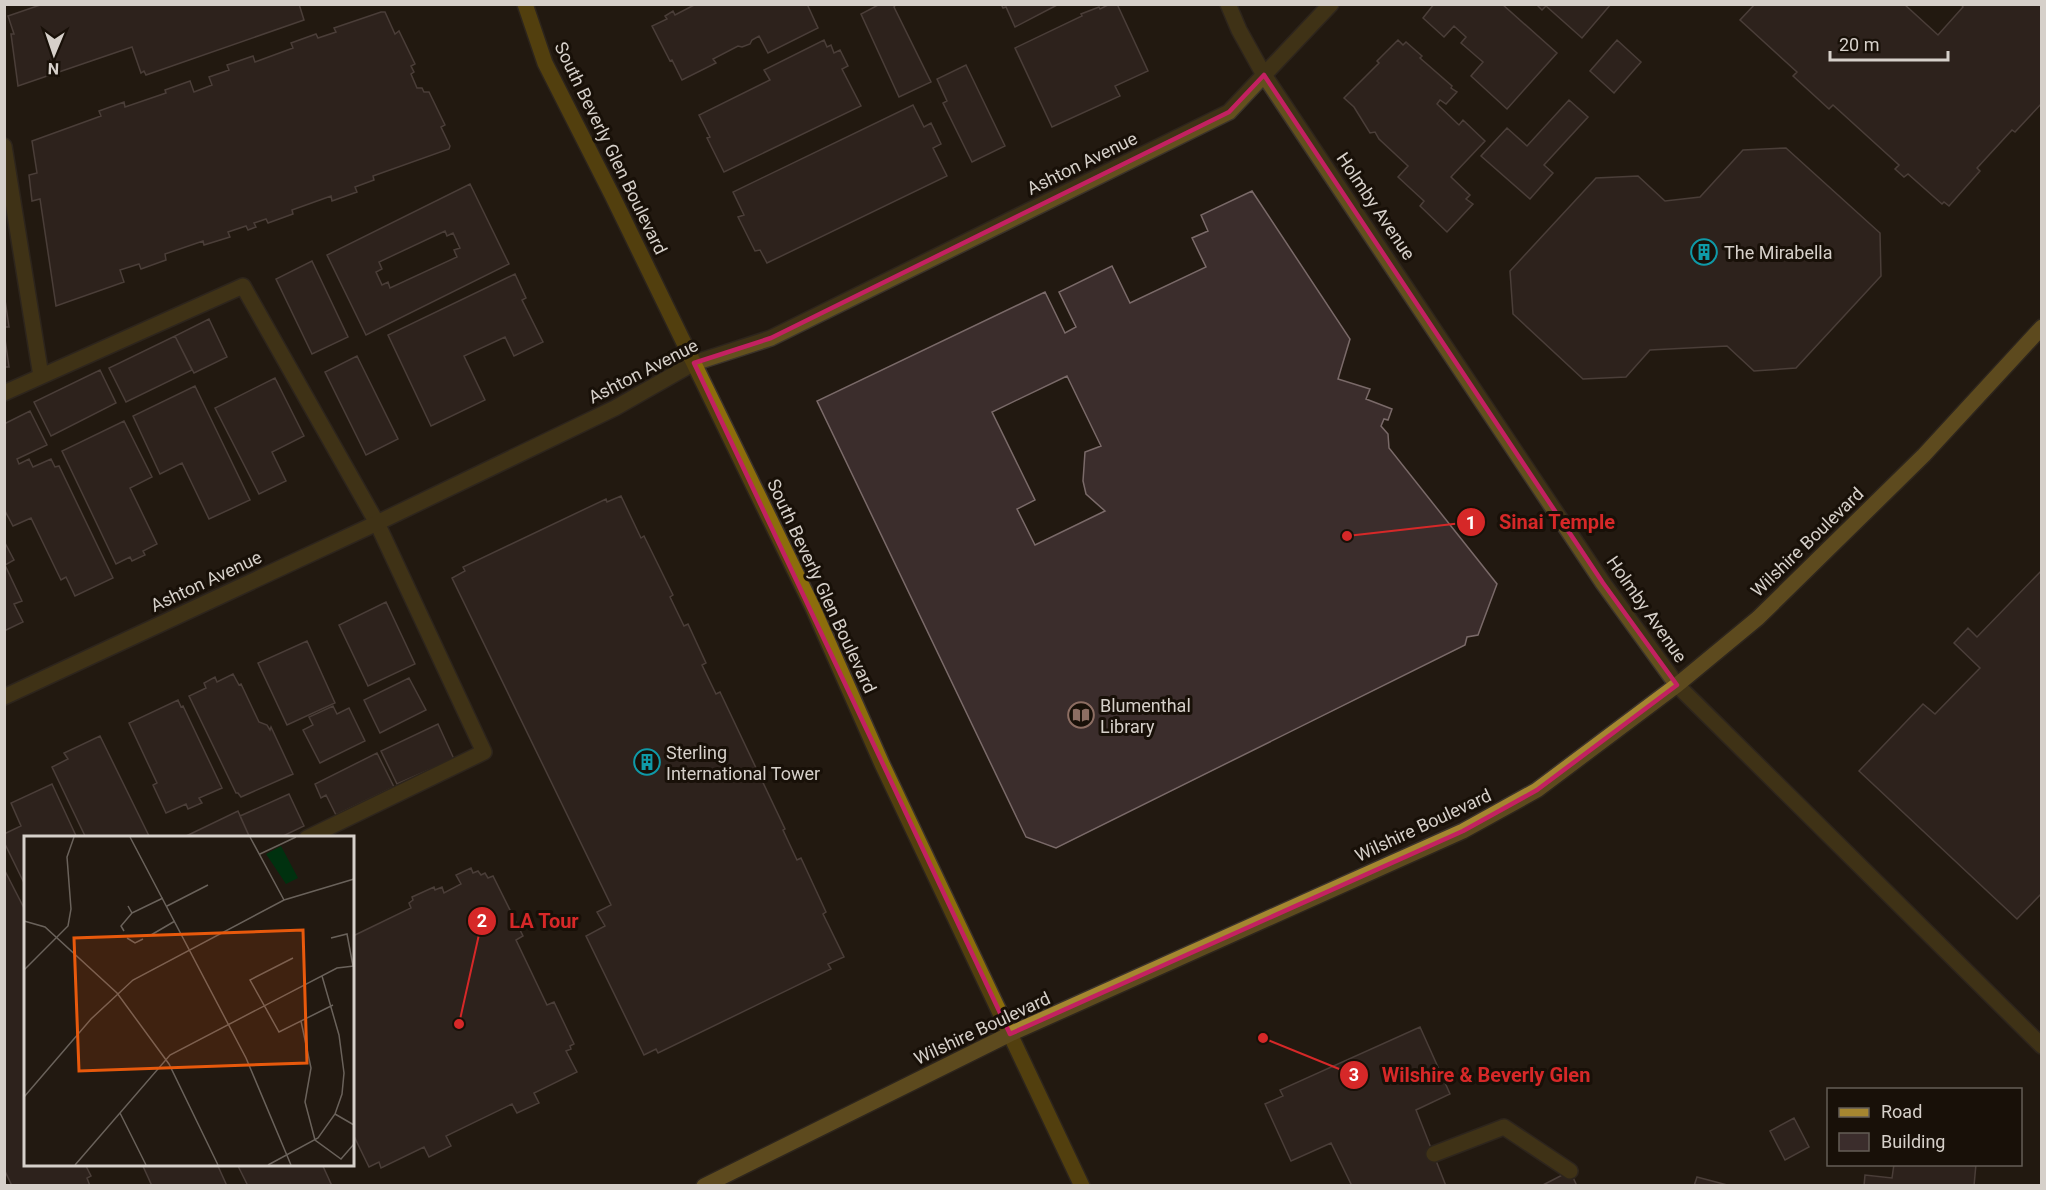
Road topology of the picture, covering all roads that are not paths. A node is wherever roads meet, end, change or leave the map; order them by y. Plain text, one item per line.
1 (525, 4) edge
2 (1228, 4) edge
3 (1331, 4) edge
4 (1264, 75) junction
5 (4, 146) edge
6 (2042, 327) edge
7 (694, 363) junction
8 (42, 376) junction
9 (4, 393) edge
10 (377, 522) junction
11 (1677, 685) junction
12 (4, 697) edge
13 (309, 836) edge
14 (1010, 1034) junction
15 (2042, 1046) edge
16 (1434, 1154) dead end
17 (1570, 1172) dead end
18 (704, 1185) edge
19 (1082, 1185) edge

1 - 7 main road, South Beverly Glen Boulevard
2 - 4 street, Holmby Avenue
3 - 4 street, Ashton Avenue
4 - 7 street, Ashton Avenue
4 - 11 street, Holmby Avenue
5 - 8 street
6 - 11 main road, Wilshire Boulevard
7 - 10 street, Ashton Avenue
7 - 14 main road, South Beverly Glen Boulevard
8 - 9 street
8 - 10 street
10 - 12 street, Ashton Avenue
10 - 13 street
11 - 14 main road, Wilshire Boulevard
11 - 15 street, Holmby Avenue
14 - 18 main road, Wilshire Boulevard
14 - 19 main road, South Beverly Glen Boulevard
16 - 17 street

